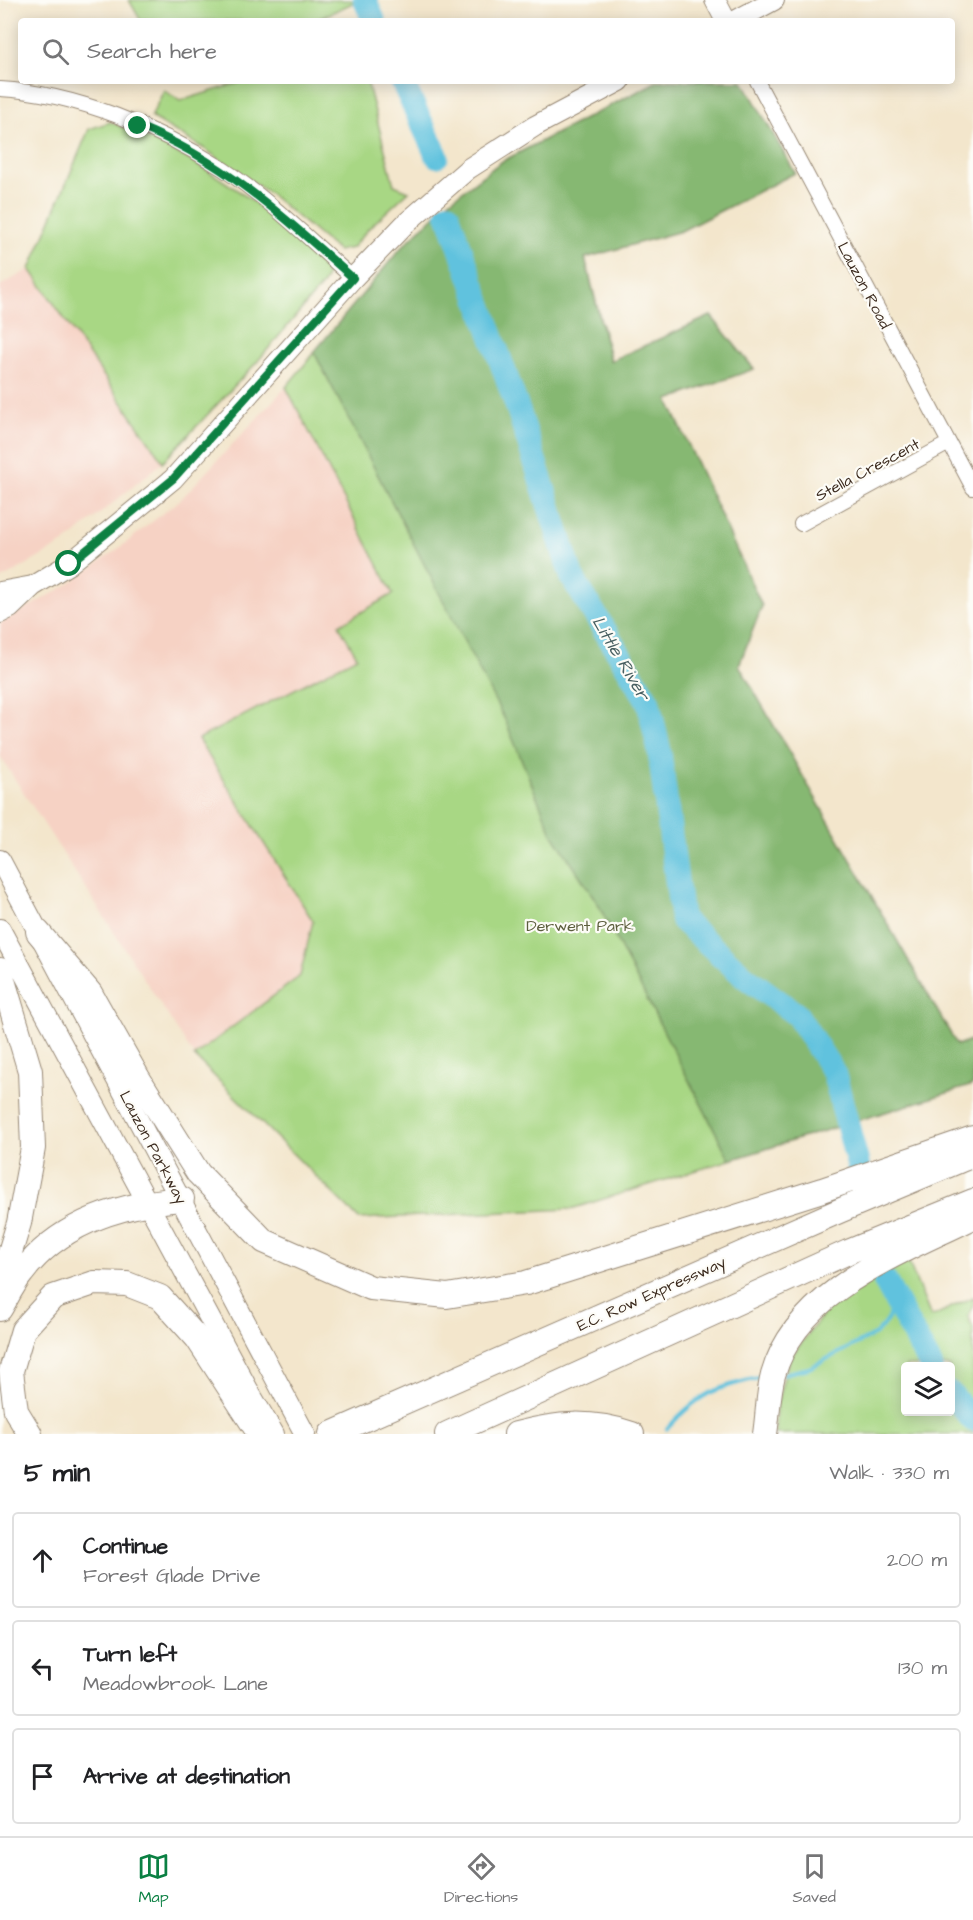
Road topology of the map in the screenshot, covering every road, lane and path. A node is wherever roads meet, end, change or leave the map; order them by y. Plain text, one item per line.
1 (715, 0) edge
2 (774, 0) edge
3 (724, 18) edge
4 (741, 18) edge
5 (614, 84) edge
6 (760, 84) edge
7 (0, 89) edge
8 (353, 278) junction
9 (949, 443) junction
10 (973, 488) edge
11 (801, 524) dead end
12 (33, 586) junction
13 (0, 592) edge
14 (0, 613) edge
15 (0, 860) edge
16 (0, 929) edge
17 (38, 932) junction
18 (0, 970) edge
19 (973, 1138) edge
20 (973, 1155) edge
21 (182, 1199) junction
22 (973, 1201) edge
23 (147, 1202) junction
24 (973, 1217) edge
25 (0, 1285) edge
26 (0, 1309) edge
27 (245, 1398) junction
28 (372, 1416) junction
29 (30, 1434) edge
30 (267, 1434) edge
31 (274, 1434) edge
32 (305, 1434) edge
33 (317, 1434) edge
34 (331, 1434) edge
35 (447, 1434) edge
36 (516, 1434) edge
37 (632, 1434) edge
38 (765, 1434) edge

1 - 3 main road
2 - 4 main road
5 - 8 main road
6 - 9 street, Lauzon Road
7 - 8 street
8 - 12 main road
9 - 10 street, Lauzon Road
9 - 11 street, Stella Crescent
12 - 13 main road
12 - 14 main road
15 - 17 main road, Lauzon Parkway
16 - 23 main road, Lauzon Parkway
17 - 19 highway
17 - 21 main road, Lauzon Parkway
18 - 25 highway
20 - 28 highway, E.C. Row Expressway
21 - 23 highway
21 - 32 main road, Lauzon Parkway
22 - 35 highway
23 - 26 highway
23 - 27 main road, Lauzon Parkway
24 - 38 highway
27 - 29 highway
27 - 30 highway
27 - 31 main road, Lauzon Parkway
28 - 33 highway
28 - 34 highway, E.C. Row Expressway
36 - 37 highway

